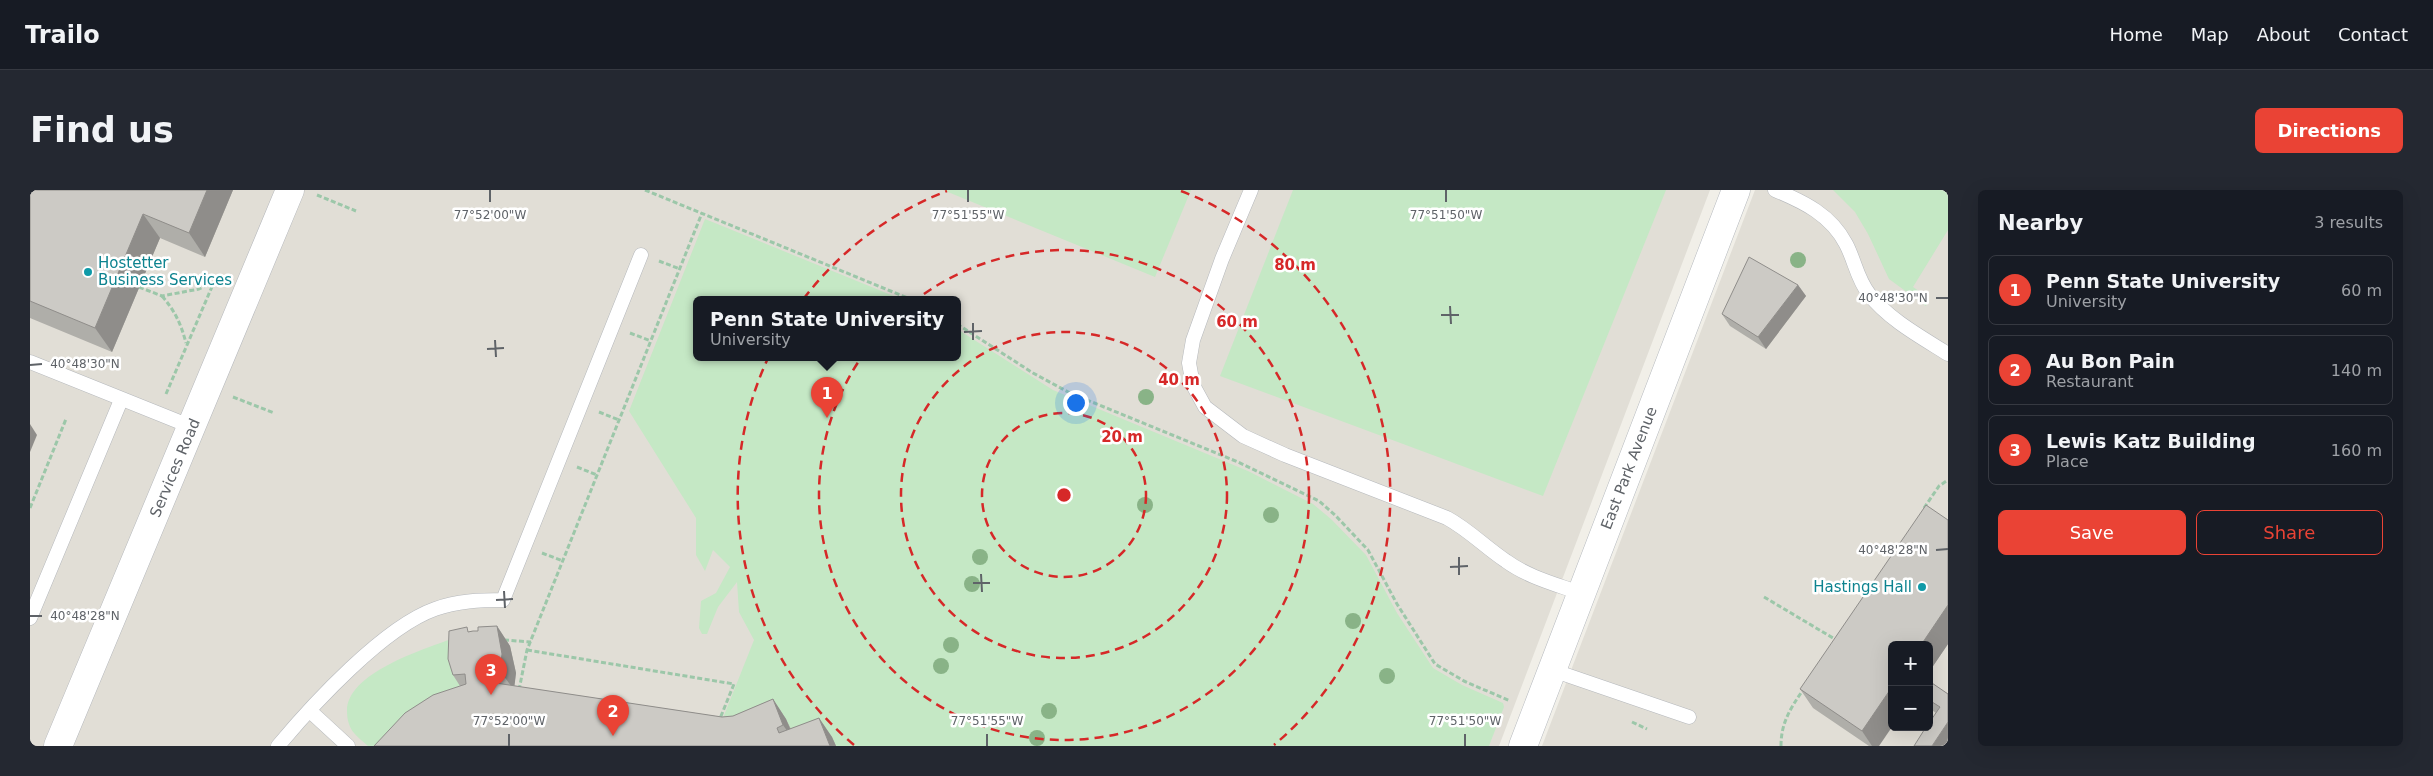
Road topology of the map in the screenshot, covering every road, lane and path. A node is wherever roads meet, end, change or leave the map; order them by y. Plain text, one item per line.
1 (290, 190) edge
2 (645, 190) edge
3 (1251, 190) edge
4 (1736, 190) edge
5 (1774, 190) edge
6 (318, 196) dead end
7 (356, 211) dead end
8 (702, 213) junction
9 (641, 255) dead end
10 (139, 287) dead end
11 (162, 296) junction
12 (903, 296) edge
13 (961, 327) edge
14 (186, 343) junction
15 (1948, 354) edge
16 (30, 362) edge
17 (230, 395) dead end
18 (121, 400) junction
19 (274, 413) dead end
20 (158, 414) junction
21 (66, 419) dead end
22 (192, 427) junction
23 (1948, 480) edge
24 (30, 508) edge
25 (1923, 510) edge
26 (1580, 593) junction
27 (1764, 597) dead end
28 (30, 618) edge
29 (1842, 632) edge
30 (500, 640) edge
31 (1836, 640) junction
32 (531, 642) junction
33 (1845, 645) edge
34 (1831, 648) edge
35 (527, 650) junction
36 (1552, 670) junction
37 (1803, 689) edge
38 (518, 696) edge
39 (1511, 701) dead end
40 (310, 711) junction
41 (1689, 717) dead end
42 (717, 725) edge
43 (58, 746) edge
44 (278, 746) edge
45 (348, 746) edge
46 (1523, 746) edge
47 (1782, 746) edge

1 - 22 street, Services Road
2 - 8 path
3 - 26 lane
4 - 26 street, East Park Avenue
5 - 15 lane
6 - 7 path
8 - 12 path
8 - 32 path
9 - 40 lane
10 - 11 path
11 - 14 path
11 - 14 path
13 - 39 path
14 - 20 path
16 - 18 lane
17 - 19 path
18 - 20 lane
18 - 28 lane
20 - 22 lane
21 - 24 path
22 - 43 street, Services Road
23 - 25 path
26 - 36 street, East Park Avenue
27 - 31 path
29 - 31 path
30 - 32 path
31 - 33 path
31 - 34 path
32 - 35 path
35 - 38 path
35 - 42 path
36 - 41 lane
36 - 46 street, East Park Avenue
37 - 47 path
40 - 44 lane
40 - 45 lane

